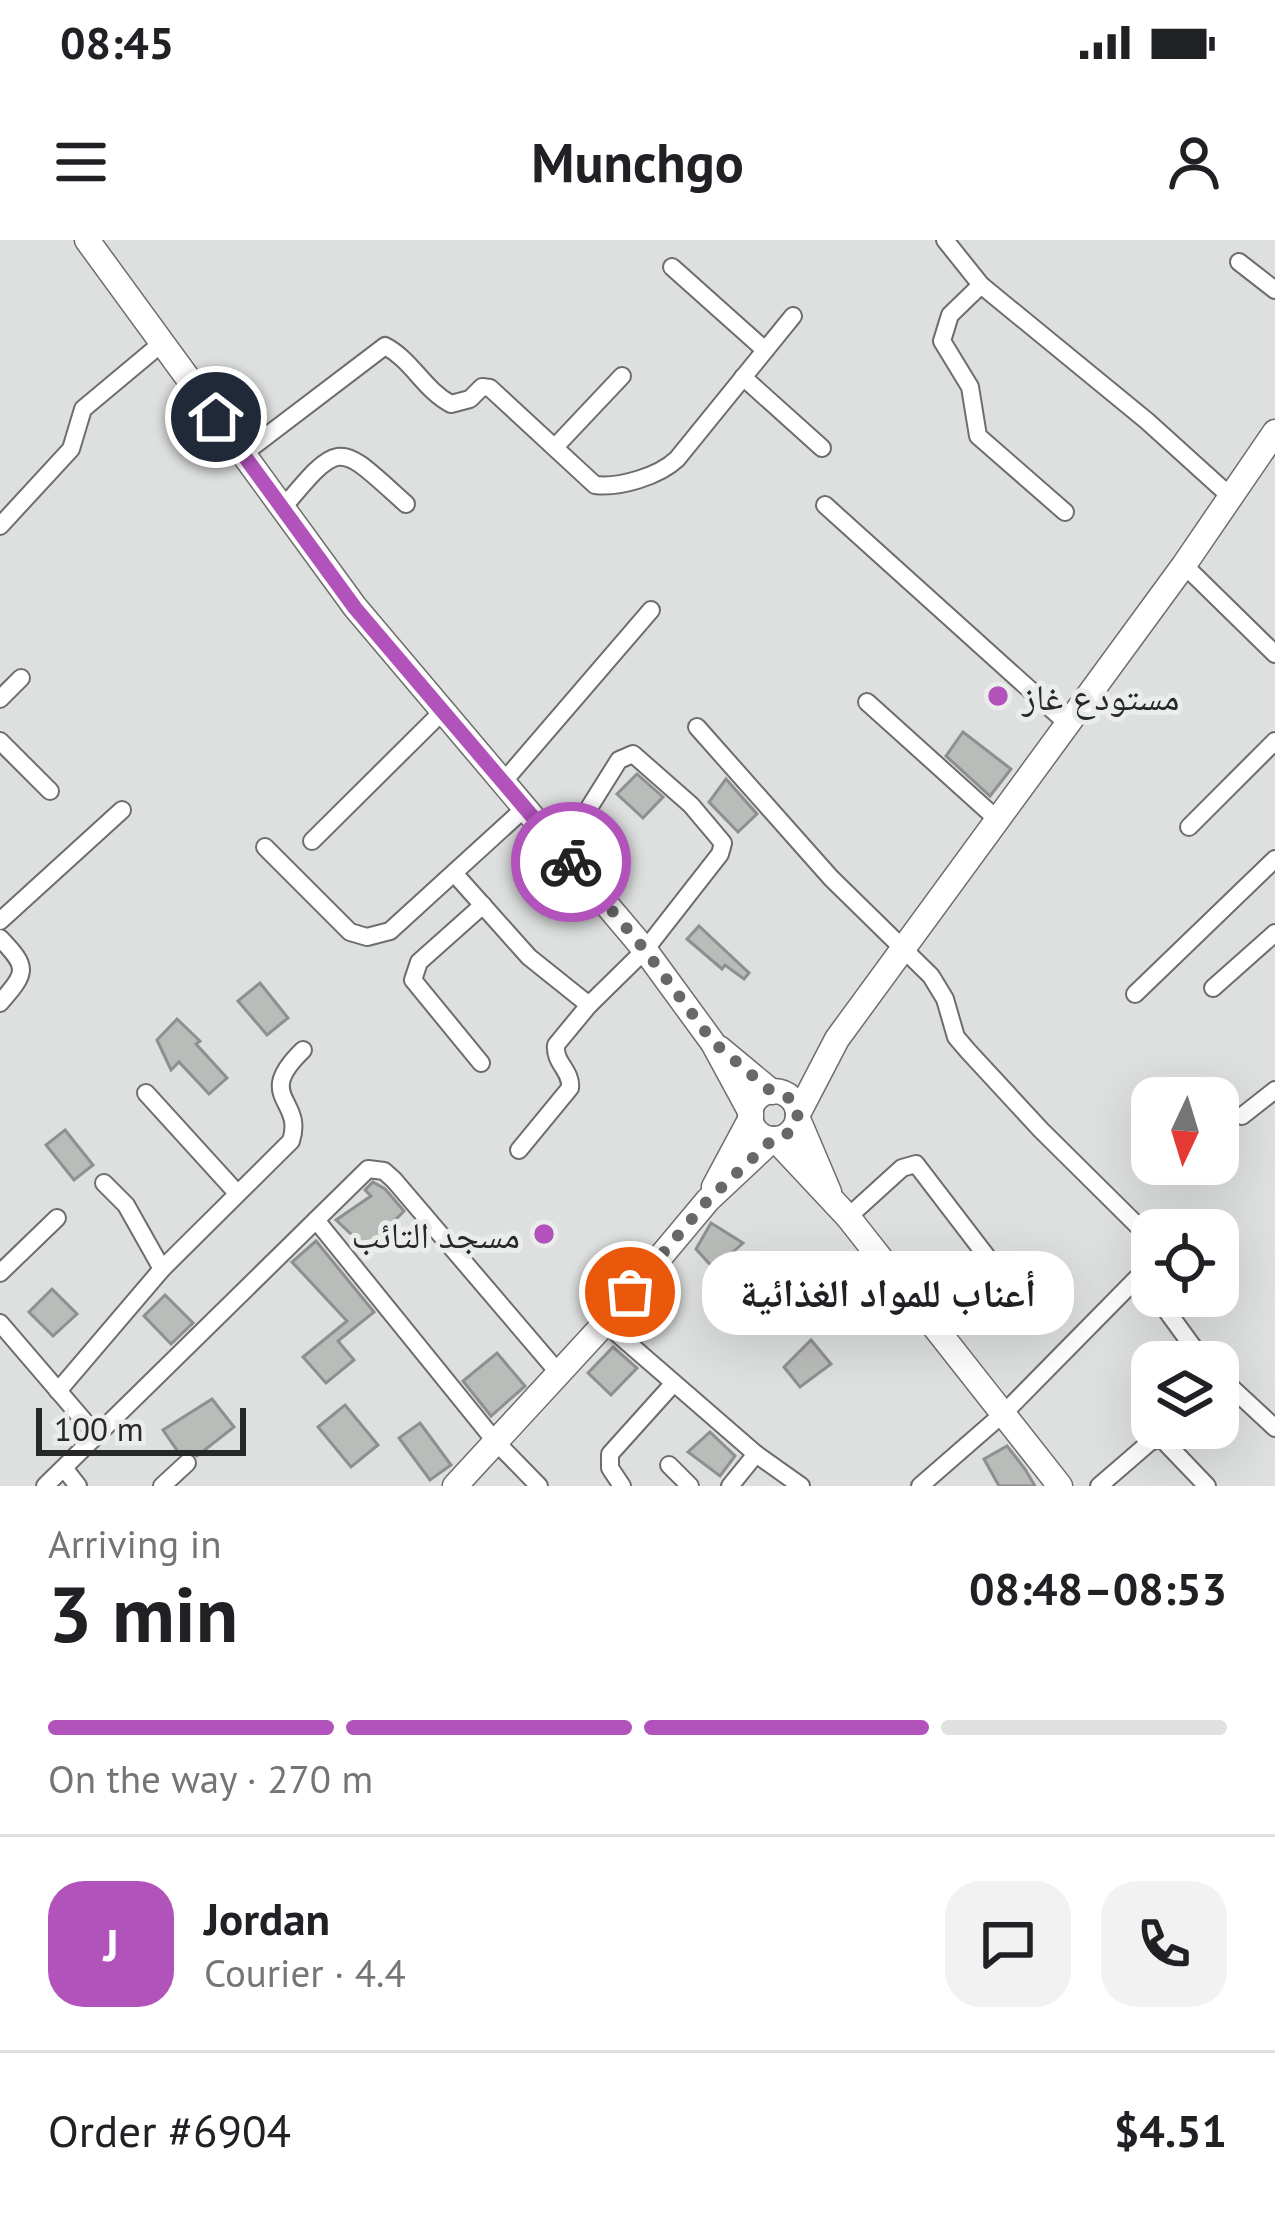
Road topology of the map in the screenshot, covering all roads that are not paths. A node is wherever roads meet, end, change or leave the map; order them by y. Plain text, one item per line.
1 (87, 240) edge
2 (944, 240) edge
3 (1239, 262) dead end
4 (672, 267) dead end
5 (981, 285) junction
6 (1275, 290) edge
7 (793, 316) dead end
8 (163, 343) junction
9 (765, 350) junction
10 (622, 376) dead end
11 (743, 377) junction
12 (1275, 432) edge
13 (556, 447) junction
14 (822, 448) dead end
15 (242, 454) junction
16 (1231, 497) junction
17 (406, 504) dead end
18 (825, 506) dead end
19 (282, 509) junction
20 (1065, 512) dead end
21 (0, 526) edge
22 (1184, 565) junction
23 (651, 610) dead end
24 (1275, 654) edge
25 (21, 678) dead end
26 (0, 699) edge
27 (867, 701) dead end
28 (444, 710) junction
29 (1068, 724) junction
30 (697, 727) dead end
31 (0, 741) edge
32 (1275, 741) edge
33 (504, 781) junction
34 (50, 791) dead end
35 (526, 807) junction
36 (122, 809) dead end
37 (999, 821) junction
38 (1189, 827) dead end
39 (313, 841) dead end
40 (265, 847) dead end
41 (562, 851) junction
42 (1275, 860) edge
43 (454, 873) junction
44 (483, 905) junction
45 (0, 921) edge
46 (1275, 933) edge
47 (0, 938) edge
48 (903, 949) junction
49 (645, 950) junction
50 (1213, 988) dead end
51 (1135, 994) dead end
52 (0, 1003) edge
53 (589, 1005) junction
54 (837, 1039) junction
55 (713, 1042) junction
56 (303, 1050) dead end
57 (481, 1063) dead end
58 (1275, 1090) edge
59 (775, 1092) junction
60 (146, 1094) dead end
61 (751, 1116) junction
62 (798, 1116) junction
63 (1243, 1116) dead end
64 (774, 1139) junction
65 (519, 1150) dead end
66 (104, 1183) dead end
67 (237, 1193) junction
68 (708, 1200) junction
69 (840, 1209) junction
70 (1131, 1215) edge
71 (57, 1218) dead end
72 (316, 1220) junction
73 (991, 1262) dead end
74 (162, 1269) junction
75 (0, 1273) edge
76 (1131, 1284) edge
77 (604, 1322) junction
78 (0, 1323) edge
79 (557, 1371) junction
80 (673, 1384) junction
81 (58, 1391) junction
82 (1239, 1395) edge
83 (1004, 1412) junction
84 (1275, 1428) edge
85 (97, 1436) junction
86 (495, 1441) junction
87 (756, 1454) junction
88 (187, 1463) dead end
89 (669, 1465) dead end
90 (64, 1468) junction
91 (45, 1486) edge
92 (78, 1486) edge
93 (162, 1486) edge
94 (455, 1486) edge
95 (539, 1486) edge
96 (622, 1486) edge
97 (691, 1486) edge
98 (730, 1486) edge
99 (801, 1486) edge
100 (920, 1486) edge
101 (1060, 1486) edge
102 (1099, 1486) edge
103 (1207, 1486) edge

1 - 8 street
2 - 5 street
3 - 6 street
4 - 9 street
5 - 16 street
5 - 20 street
7 - 9 street
8 - 15 street
8 - 21 street
9 - 11 street
10 - 13 street
11 - 13 street
11 - 14 street
12 - 16 street
13 - 15 street
15 - 19 street
16 - 22 street
17 - 19 street
18 - 29 street
19 - 28 street
22 - 24 street
22 - 29 street
23 - 33 street
25 - 26 street
27 - 37 street
28 - 33 street
28 - 39 street
29 - 37 street
30 - 48 street
31 - 34 street
32 - 38 street
33 - 35 street
35 - 41 street
35 - 43 street
36 - 45 street
37 - 48 street
40 - 43 street
41 - 49 street
41 - 49 street
42 - 51 street
43 - 44 street
44 - 53 street
44 - 57 street
46 - 50 street
47 - 52 street
48 - 54 street
48 - 70 street
49 - 53 street
49 - 55 street
53 - 65 street
54 - 59 street
54 - 62 street
55 - 59 street
55 - 61 street
56 - 67 street
58 - 63 street
59 - 61 street
59 - 62 street
60 - 67 street
61 - 64 street
61 - 68 street
62 - 64 street
62 - 69 street
64 - 68 street
64 - 69 street
66 - 74 street
67 - 74 street
68 - 77 street
69 - 73 street
69 - 83 street
71 - 75 street
72 - 79 street
72 - 85 street
72 - 86 street
74 - 81 street
76 - 83 street
77 - 79 street
77 - 80 street
78 - 81 street
79 - 86 street
80 - 87 street
80 - 96 street
81 - 85 street
82 - 84 street
83 - 100 street
83 - 101 street
85 - 90 street
86 - 94 street
86 - 95 street
87 - 98 street
87 - 99 street
88 - 93 street
89 - 97 street
90 - 91 street
90 - 92 street
102 - 103 street

